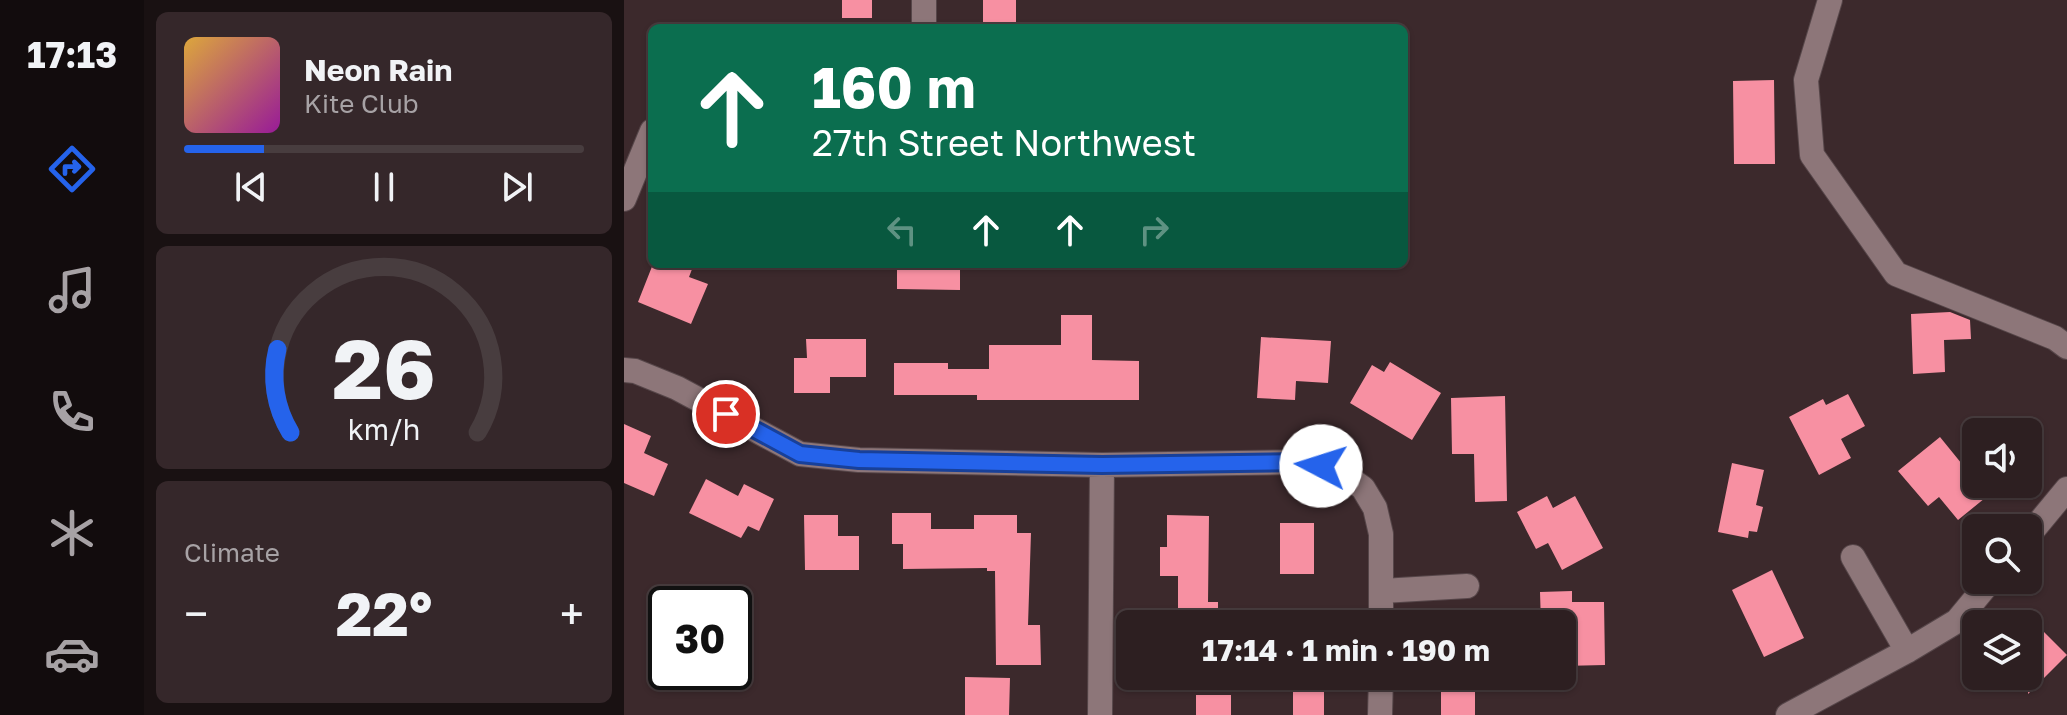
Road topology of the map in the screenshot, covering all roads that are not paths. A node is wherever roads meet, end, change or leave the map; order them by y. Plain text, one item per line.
1 (924, 0) edge
2 (1830, 0) edge
3 (924, 24) edge
4 (648, 141) edge
5 (624, 199) edge
6 (2067, 347) edge
7 (624, 370) edge
8 (1102, 465) junction
9 (2067, 489) edge
10 (2042, 519) edge
11 (1853, 557) dead end
12 (1467, 586) dead end
13 (1382, 591) junction
14 (1979, 594) edge
15 (1381, 610) edge
16 (1907, 651) junction
17 (1381, 690) edge
18 (1100, 715) edge
19 (1380, 715) edge
20 (1788, 715) edge

1 - 3 street
2 - 6 street
4 - 5 street
7 - 8 street
8 - 13 street
8 - 18 street
9 - 10 street
11 - 16 street
12 - 13 street
13 - 15 street
14 - 16 street
16 - 20 street
17 - 19 street

